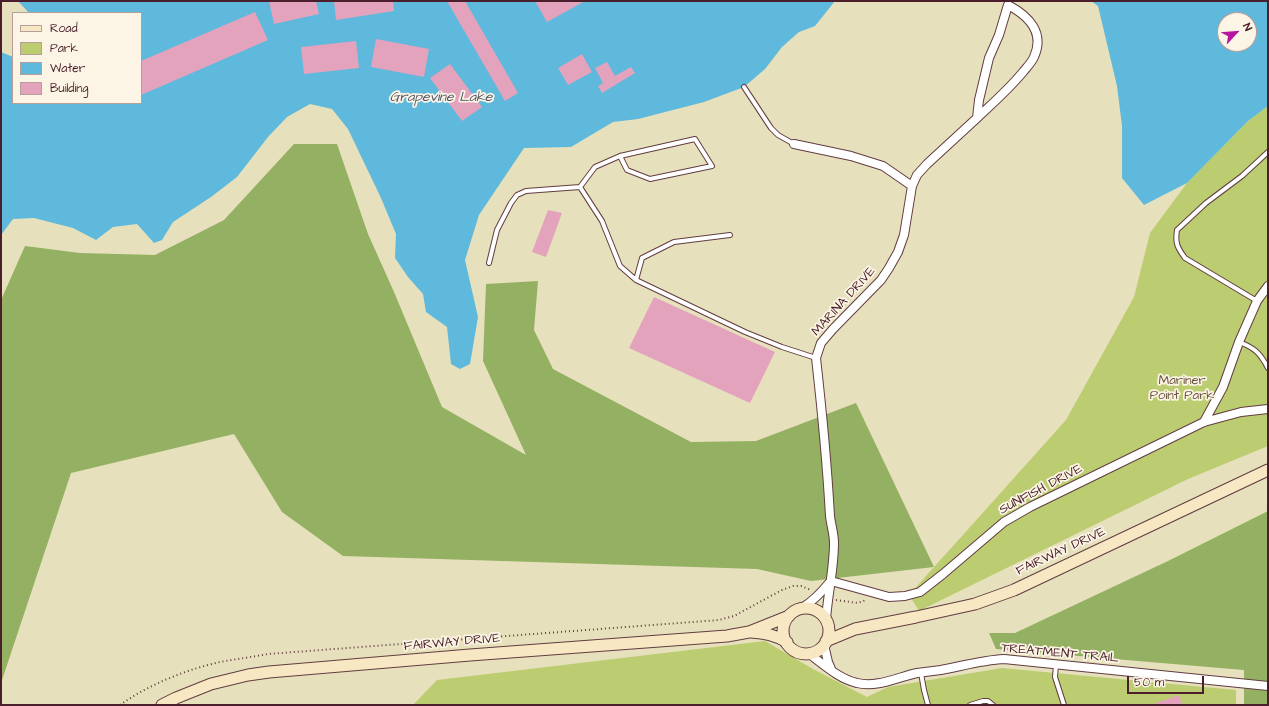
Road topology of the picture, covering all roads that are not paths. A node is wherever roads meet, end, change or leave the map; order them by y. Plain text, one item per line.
1 (744, 87) dead end
2 (977, 118) junction
3 (794, 144) joint
4 (1268, 152) edge
5 (620, 156) junction
6 (580, 186) junction
7 (912, 186) junction
8 (730, 235) dead end
9 (489, 263) dead end
10 (636, 280) junction
11 (1268, 286) edge
12 (1257, 301) junction
13 (1239, 342) junction
14 (816, 358) junction
15 (1268, 368) edge
16 (1268, 409) edge
17 (1204, 422) junction
18 (1268, 470) edge
19 (831, 581) junction
20 (824, 596) junction
21 (802, 608) junction
22 (789, 616) junction
23 (827, 622) junction
24 (855, 629) junction
25 (749, 632) junction
26 (787, 642) junction
27 (825, 643) junction
28 (808, 653) junction
29 (1056, 665) junction
30 (832, 670) junction
31 (921, 673) junction
32 (1268, 686) edge
33 (162, 705) edge
34 (928, 705) edge
35 (970, 705) edge
36 (993, 705) edge
37 (1064, 705) edge

1 - 3 lane
2 - 2 street, MARINA DRIVE
2 - 7 street, MARINA DRIVE
3 - 7 street
4 - 12 lane
5 - 5 lane
5 - 6 lane
6 - 9 lane
6 - 10 lane
7 - 14 street, MARINA DRIVE
8 - 10 lane
10 - 14 lane
11 - 12 street
12 - 13 street
13 - 15 lane
13 - 17 street
14 - 19 street, MARINA DRIVE
16 - 17 street, SUNFISH DRIVE
17 - 19 street, SUNFISH DRIVE
18 - 24 street, FAIRWAY DRIVE
19 - 20 street, MARINA DRIVE
20 - 21 street
20 - 23 street, MARINA DRIVE
21 - 22 street, FAIRWAY DRIVE
21 - 23 street, FAIRWAY DRIVE
22 - 25 street, FAIRWAY DRIVE
22 - 26 street
23 - 24 street, FAIRWAY DRIVE
23 - 27 street
24 - 27 street, FAIRWAY DRIVE
25 - 26 street, FAIRWAY DRIVE
25 - 33 street, FAIRWAY DRIVE
26 - 28 street, FAIRWAY DRIVE
27 - 28 street, FAIRWAY DRIVE
27 - 30 street
28 - 30 street, TREATMENT TRAIL
29 - 31 street, TREATMENT TRAIL
29 - 32 street, TREATMENT TRAIL
29 - 37 lane
30 - 31 street, TREATMENT TRAIL
31 - 34 lane
35 - 36 lane

